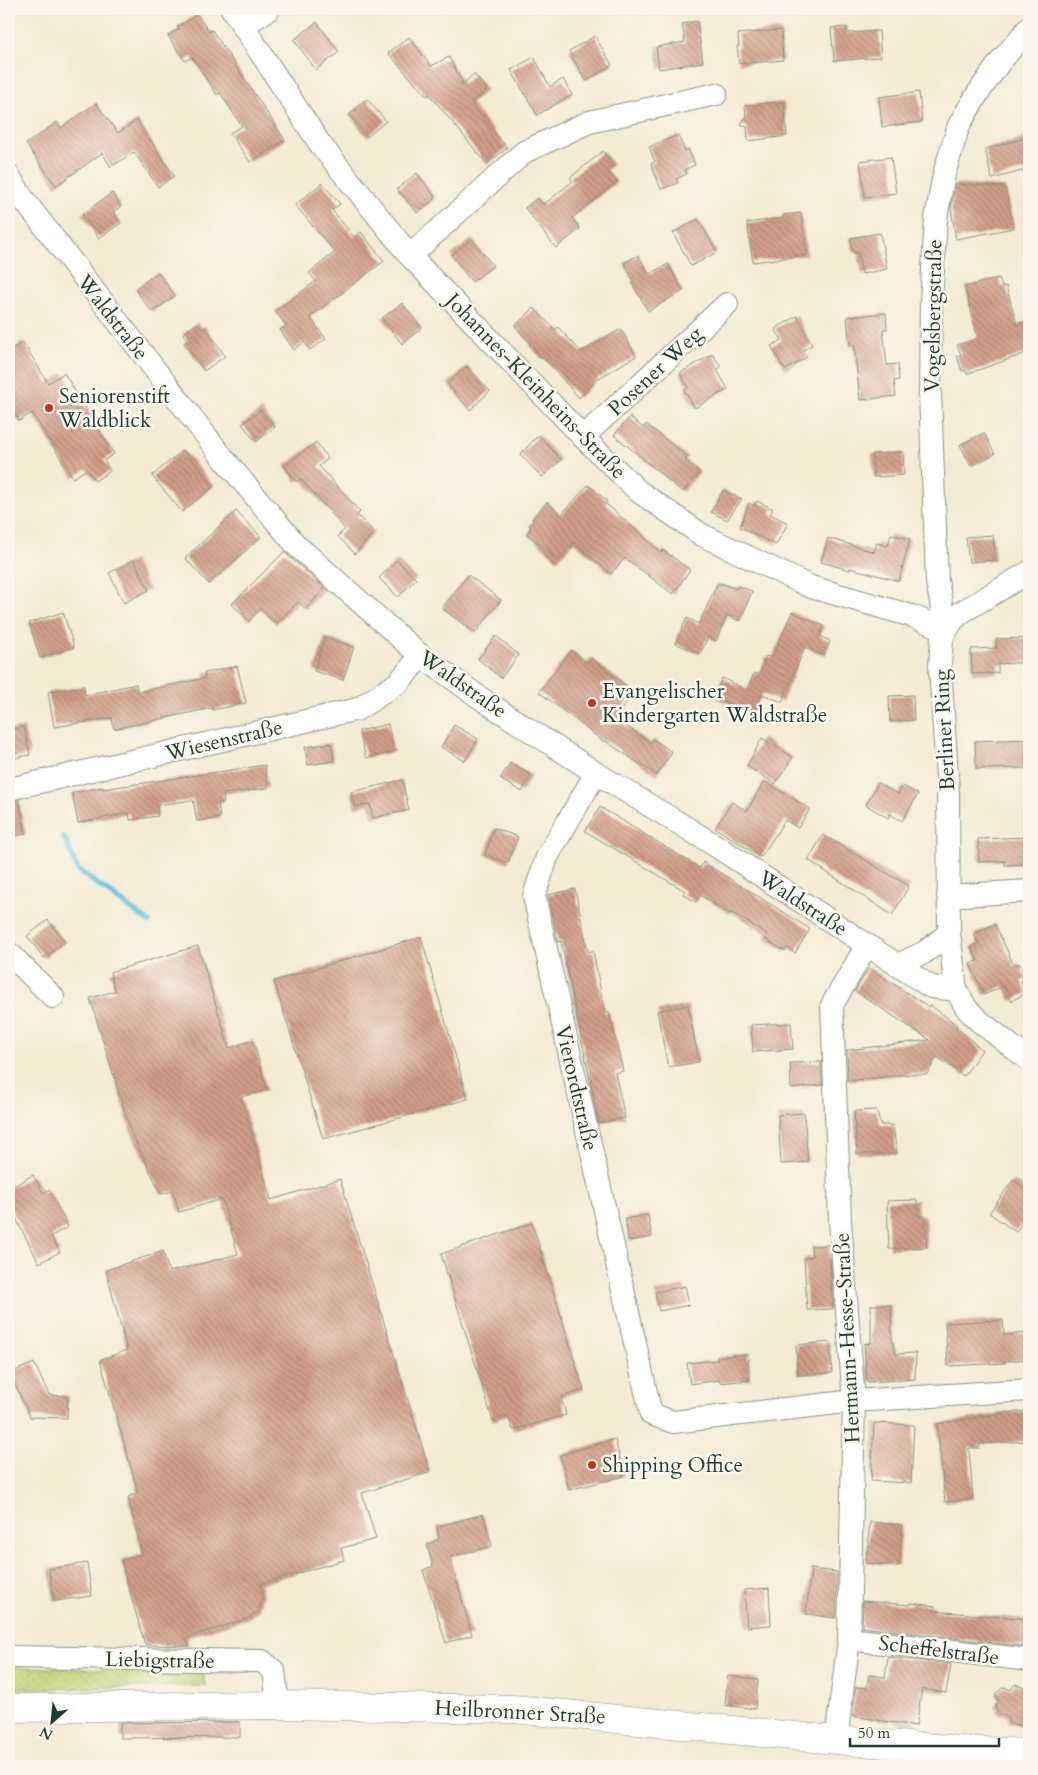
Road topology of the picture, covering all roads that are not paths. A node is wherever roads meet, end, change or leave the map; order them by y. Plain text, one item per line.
1 (269, 9) edge
2 (237, 18) edge
3 (1029, 28) edge
4 (716, 94) dead end
5 (9, 176) edge
6 (410, 256) junction
7 (727, 304) dead end
8 (583, 437) junction
9 (1029, 572) edge
10 (946, 630) junction
11 (422, 656) junction
12 (596, 773) junction
13 (9, 789) edge
14 (1029, 891) edge
15 (948, 896) junction
16 (949, 932) junction
17 (867, 945) junction
18 (9, 953) edge
19 (898, 965) junction
20 (956, 990) junction
21 (53, 997) dead end
22 (1029, 1060) edge
23 (1029, 1390) edge
24 (854, 1401) junction
25 (849, 1639) junction
26 (9, 1657) edge
27 (1029, 1660) edge
28 (278, 1705) junction
29 (9, 1708) edge
30 (836, 1740) junction
31 (1029, 1753) edge

1 - 2 street
2 - 6 street, Johannes-Kleinheins-Straße
3 - 10 street, Vogelsbergstraße
4 - 6 street
5 - 11 street, Waldstraße
6 - 8 street, Johannes-Kleinheins-Straße
7 - 8 street, Posener Weg
8 - 10 street, Johannes-Kleinheins-Straße
9 - 10 street
10 - 15 street, Berliner Ring
11 - 12 street, Waldstraße
11 - 13 street, Wiesenstraße
12 - 17 street, Waldstraße
12 - 24 street, Vierordtstraße
14 - 15 street
15 - 16 street, Berliner Ring
16 - 19 street
16 - 20 street, Berliner Ring
17 - 19 street, Waldstraße
17 - 24 street, Hermann-Hesse-Straße
18 - 21 street
19 - 20 street, Waldstraße
20 - 22 street
23 - 24 street
24 - 25 street, Hermann-Hesse-Straße
25 - 27 street, Scheffelstraße
25 - 30 street, Hermann-Hesse-Straße
26 - 28 street, Liebigstraße
28 - 29 street, Heilbronner Straße
28 - 30 street, Heilbronner Straße
30 - 31 street, Heilbronner Straße

